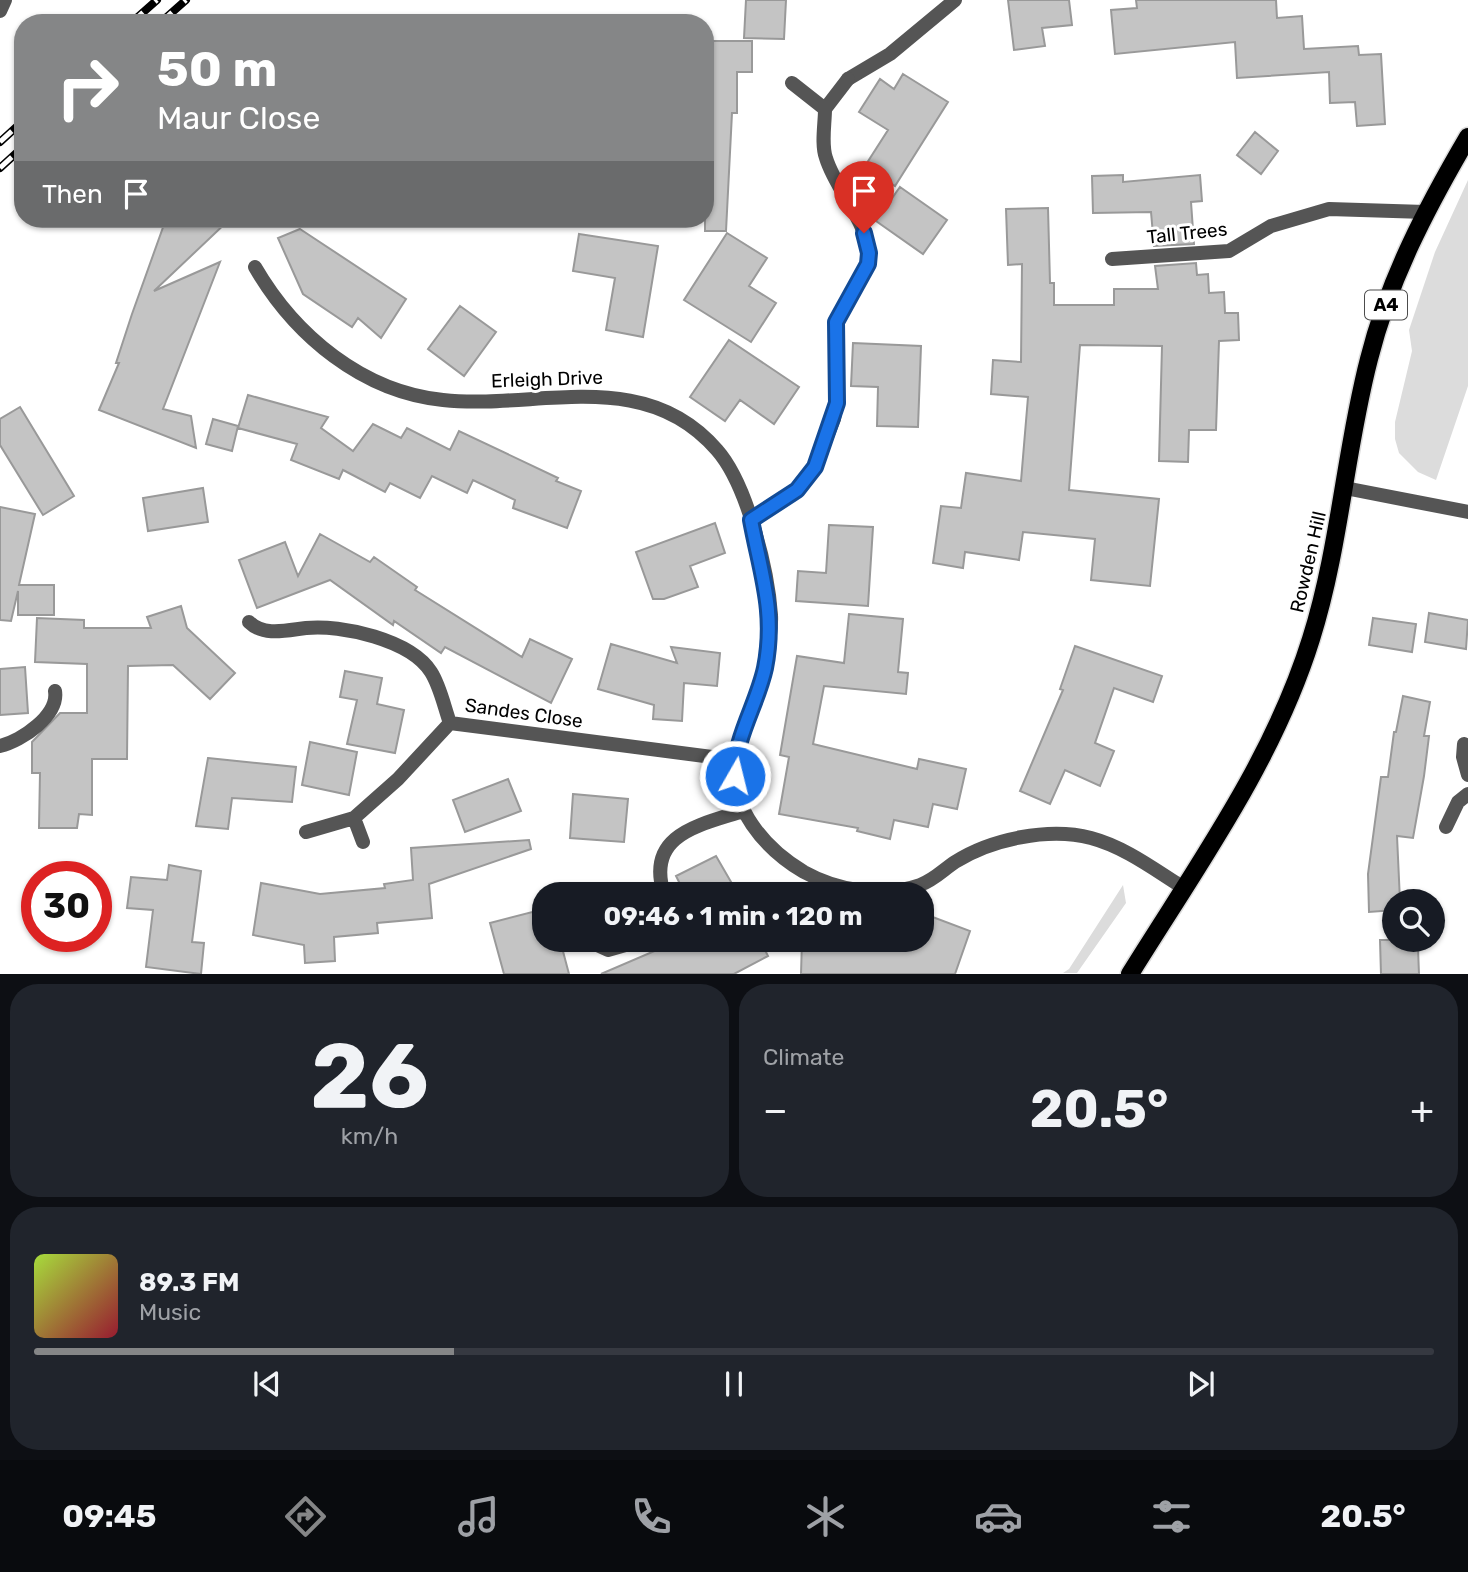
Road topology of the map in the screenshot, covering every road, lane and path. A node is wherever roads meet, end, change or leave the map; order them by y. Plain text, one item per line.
1 (5, 0) edge
2 (955, 0) edge
3 (0, 10) edge
4 (792, 83) dead end
5 (825, 109) junction
6 (1468, 137) edge
7 (1425, 212) junction
8 (1112, 259) dead end
9 (255, 267) dead end
10 (1345, 488) junction
11 (1468, 512) edge
12 (751, 520) junction
13 (249, 622) dead end
14 (55, 691) dead end
15 (450, 723) junction
16 (1464, 744) dead end
17 (0, 746) edge
18 (735, 760) junction
19 (1468, 775) edge
20 (1468, 794) edge
21 (743, 811) junction
22 (354, 818) junction
23 (1446, 827) dead end
24 (306, 832) dead end
25 (363, 842) dead end
26 (663, 882) edge
27 (1184, 888) junction
28 (1130, 974) edge

1 - 3 street
2 - 5 street
4 - 5 street
5 - 12 street
6 - 7 main road, Rowden Hill / A4
7 - 8 street, Tall Trees
7 - 10 main road, Rowden Hill / A4
9 - 12 street, Erleigh Drive
10 - 11 street
10 - 27 main road, Rowden Hill / A4
12 - 18 street, Erleigh Drive
13 - 15 street
14 - 17 street
15 - 18 street, Sandes Close
15 - 22 street, Sandes Close
16 - 19 street
18 - 21 street, Erleigh Drive
20 - 23 street
21 - 26 street
21 - 27 street, Erleigh Drive
22 - 24 street, Sandes Close
22 - 25 street
27 - 28 main road, Rowden Hill / A4

